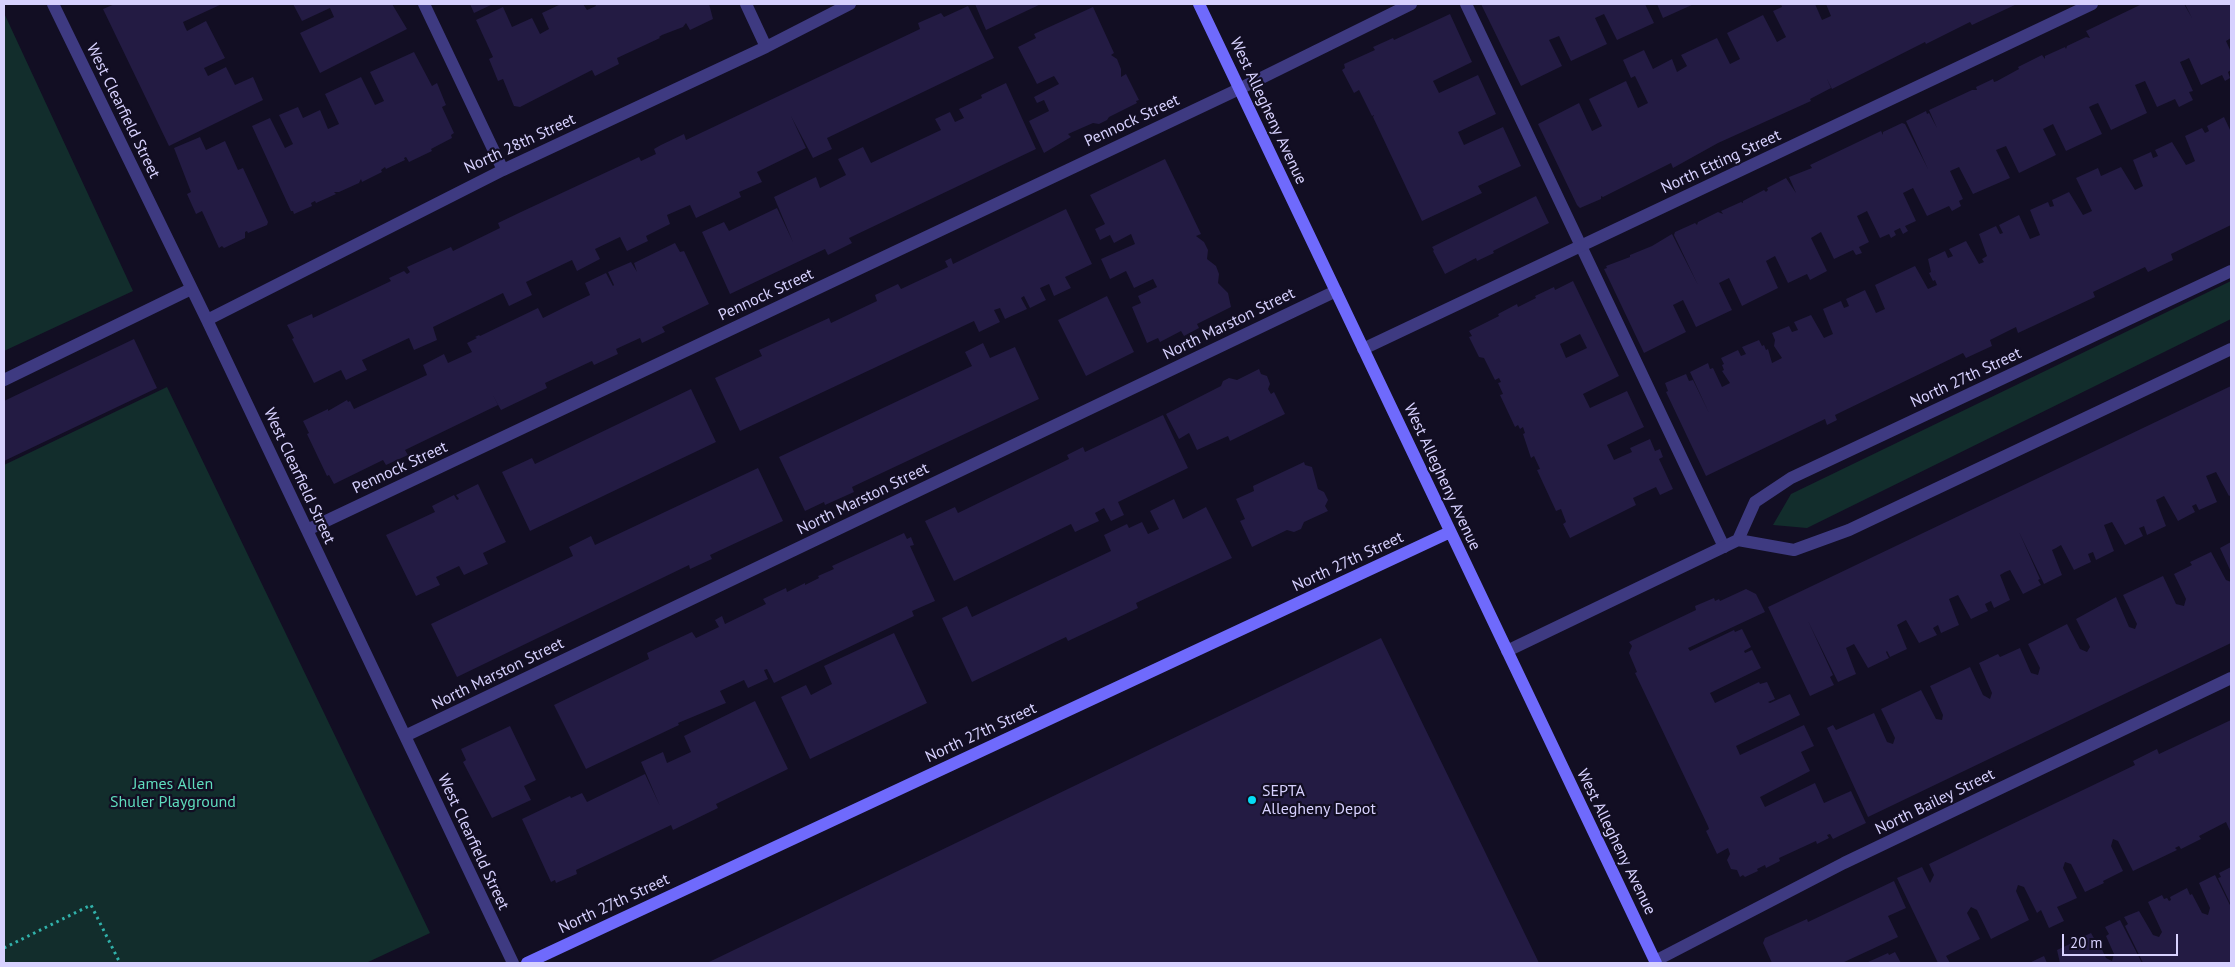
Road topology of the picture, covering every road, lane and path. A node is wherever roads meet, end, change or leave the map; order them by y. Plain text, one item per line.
1 (53, 4) edge
2 (424, 4) edge
3 (746, 4) edge
4 (850, 4) edge
5 (1199, 4) edge
6 (1411, 4) edge
7 (1466, 4) edge
8 (2092, 4) edge
9 (766, 47) junction
10 (1239, 89) junction
11 (503, 170) junction
12 (1582, 245) junction
13 (2231, 271) edge
14 (191, 289) junction
15 (1336, 291) junction
16 (207, 320) junction
17 (1363, 349) junction
18 (2231, 349) edge
19 (4, 380) edge
20 (307, 530) junction
21 (1450, 532) junction
22 (1738, 540) junction
23 (1724, 547) junction
24 (1507, 651) junction
25 (2231, 678) edge
26 (405, 736) junction
27 (4, 948) edge
28 (1656, 962) edge
29 (120, 963) edge
30 (513, 963) edge
31 (527, 963) edge

1 - 14 street, West Clearfield Street
2 - 11 street
3 - 9 street
4 - 9 street, North 28th Street
5 - 10 main road, West Allegheny Avenue
6 - 10 street
7 - 12 street
8 - 12 street, North Etting Street
9 - 11 street, North 28th Street
10 - 15 main road, West Allegheny Avenue
10 - 20 street, Pennock Street
11 - 16 street, North 28th Street
12 - 17 street, North Etting Street
12 - 23 street
13 - 22 street, North 27th Street
14 - 16 street, West Clearfield Street
14 - 19 street
15 - 17 main road, West Allegheny Avenue
15 - 26 street, North Marston Street
16 - 20 street, West Clearfield Street
17 - 21 main road, West Allegheny Avenue
18 - 22 street
20 - 26 street, West Clearfield Street
21 - 24 main road, West Allegheny Avenue
21 - 31 main road, North 27th Street
22 - 23 street
23 - 24 street
24 - 28 main road, West Allegheny Avenue
25 - 28 street, North Bailey Street
26 - 30 street, West Clearfield Street
27 - 29 path

